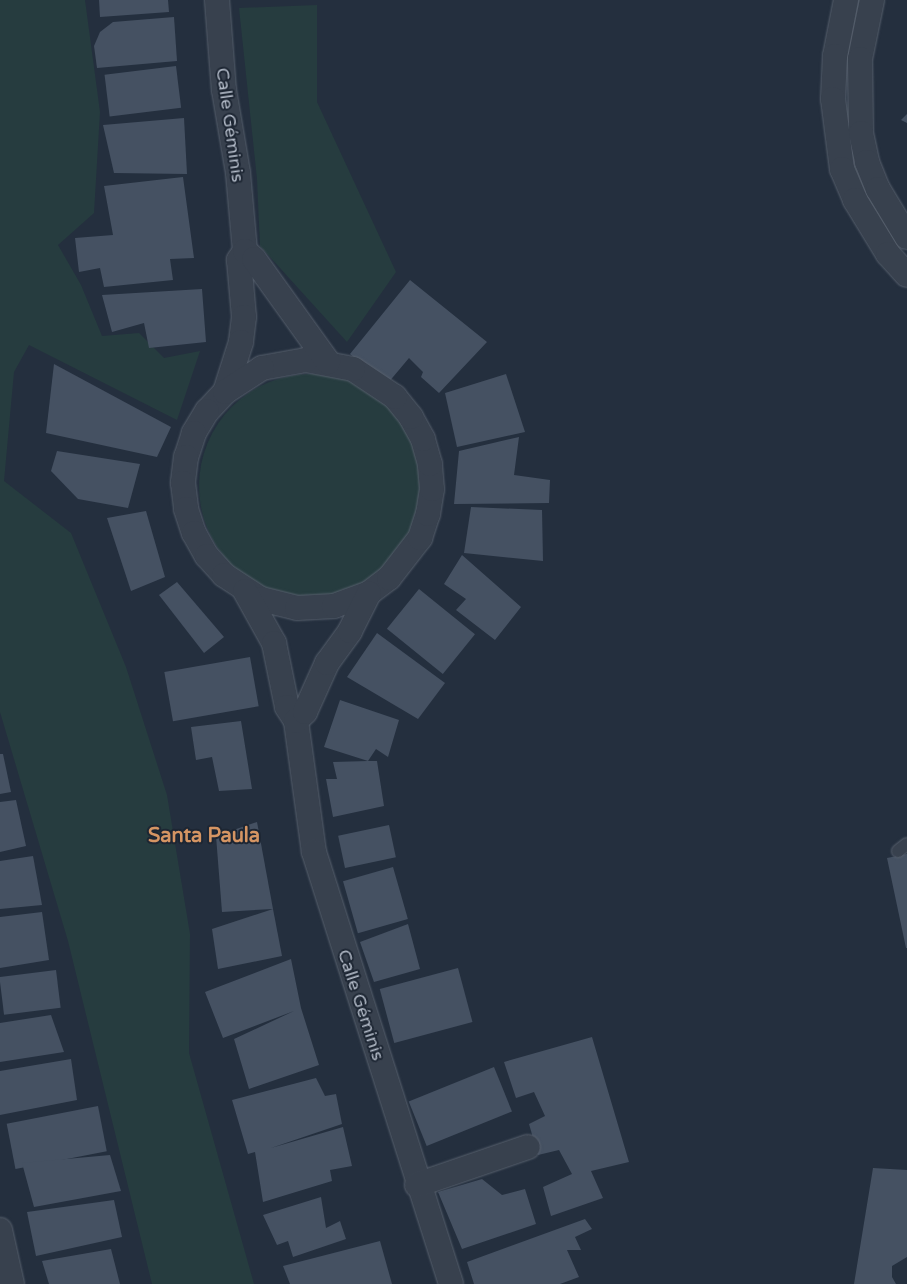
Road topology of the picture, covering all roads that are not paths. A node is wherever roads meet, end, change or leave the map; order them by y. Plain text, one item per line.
1 (217, 0) edge
2 (846, 0) edge
3 (872, 0) edge
4 (907, 237) edge
5 (245, 251) junction
6 (907, 274) edge
7 (328, 362) junction
8 (224, 392) junction
9 (245, 591) junction
10 (369, 593) junction
11 (296, 721) junction
12 (528, 1147) dead end
13 (418, 1185) junction
14 (0, 1230) edge
15 (12, 1284) edge
16 (451, 1284) edge

1 - 5 street, Calle Géminis
2 - 6 street
3 - 4 street
5 - 7 street
5 - 8 street, Calle Géminis
7 - 8 street, Calle Géminis
7 - 10 street, Calle Géminis
8 - 9 street, Calle Géminis
9 - 10 street, Calle Géminis
9 - 11 street, Calle Géminis
10 - 11 street, Calle Géminis
11 - 13 street, Calle Géminis
12 - 13 street
13 - 16 street, Calle Géminis
14 - 15 street

